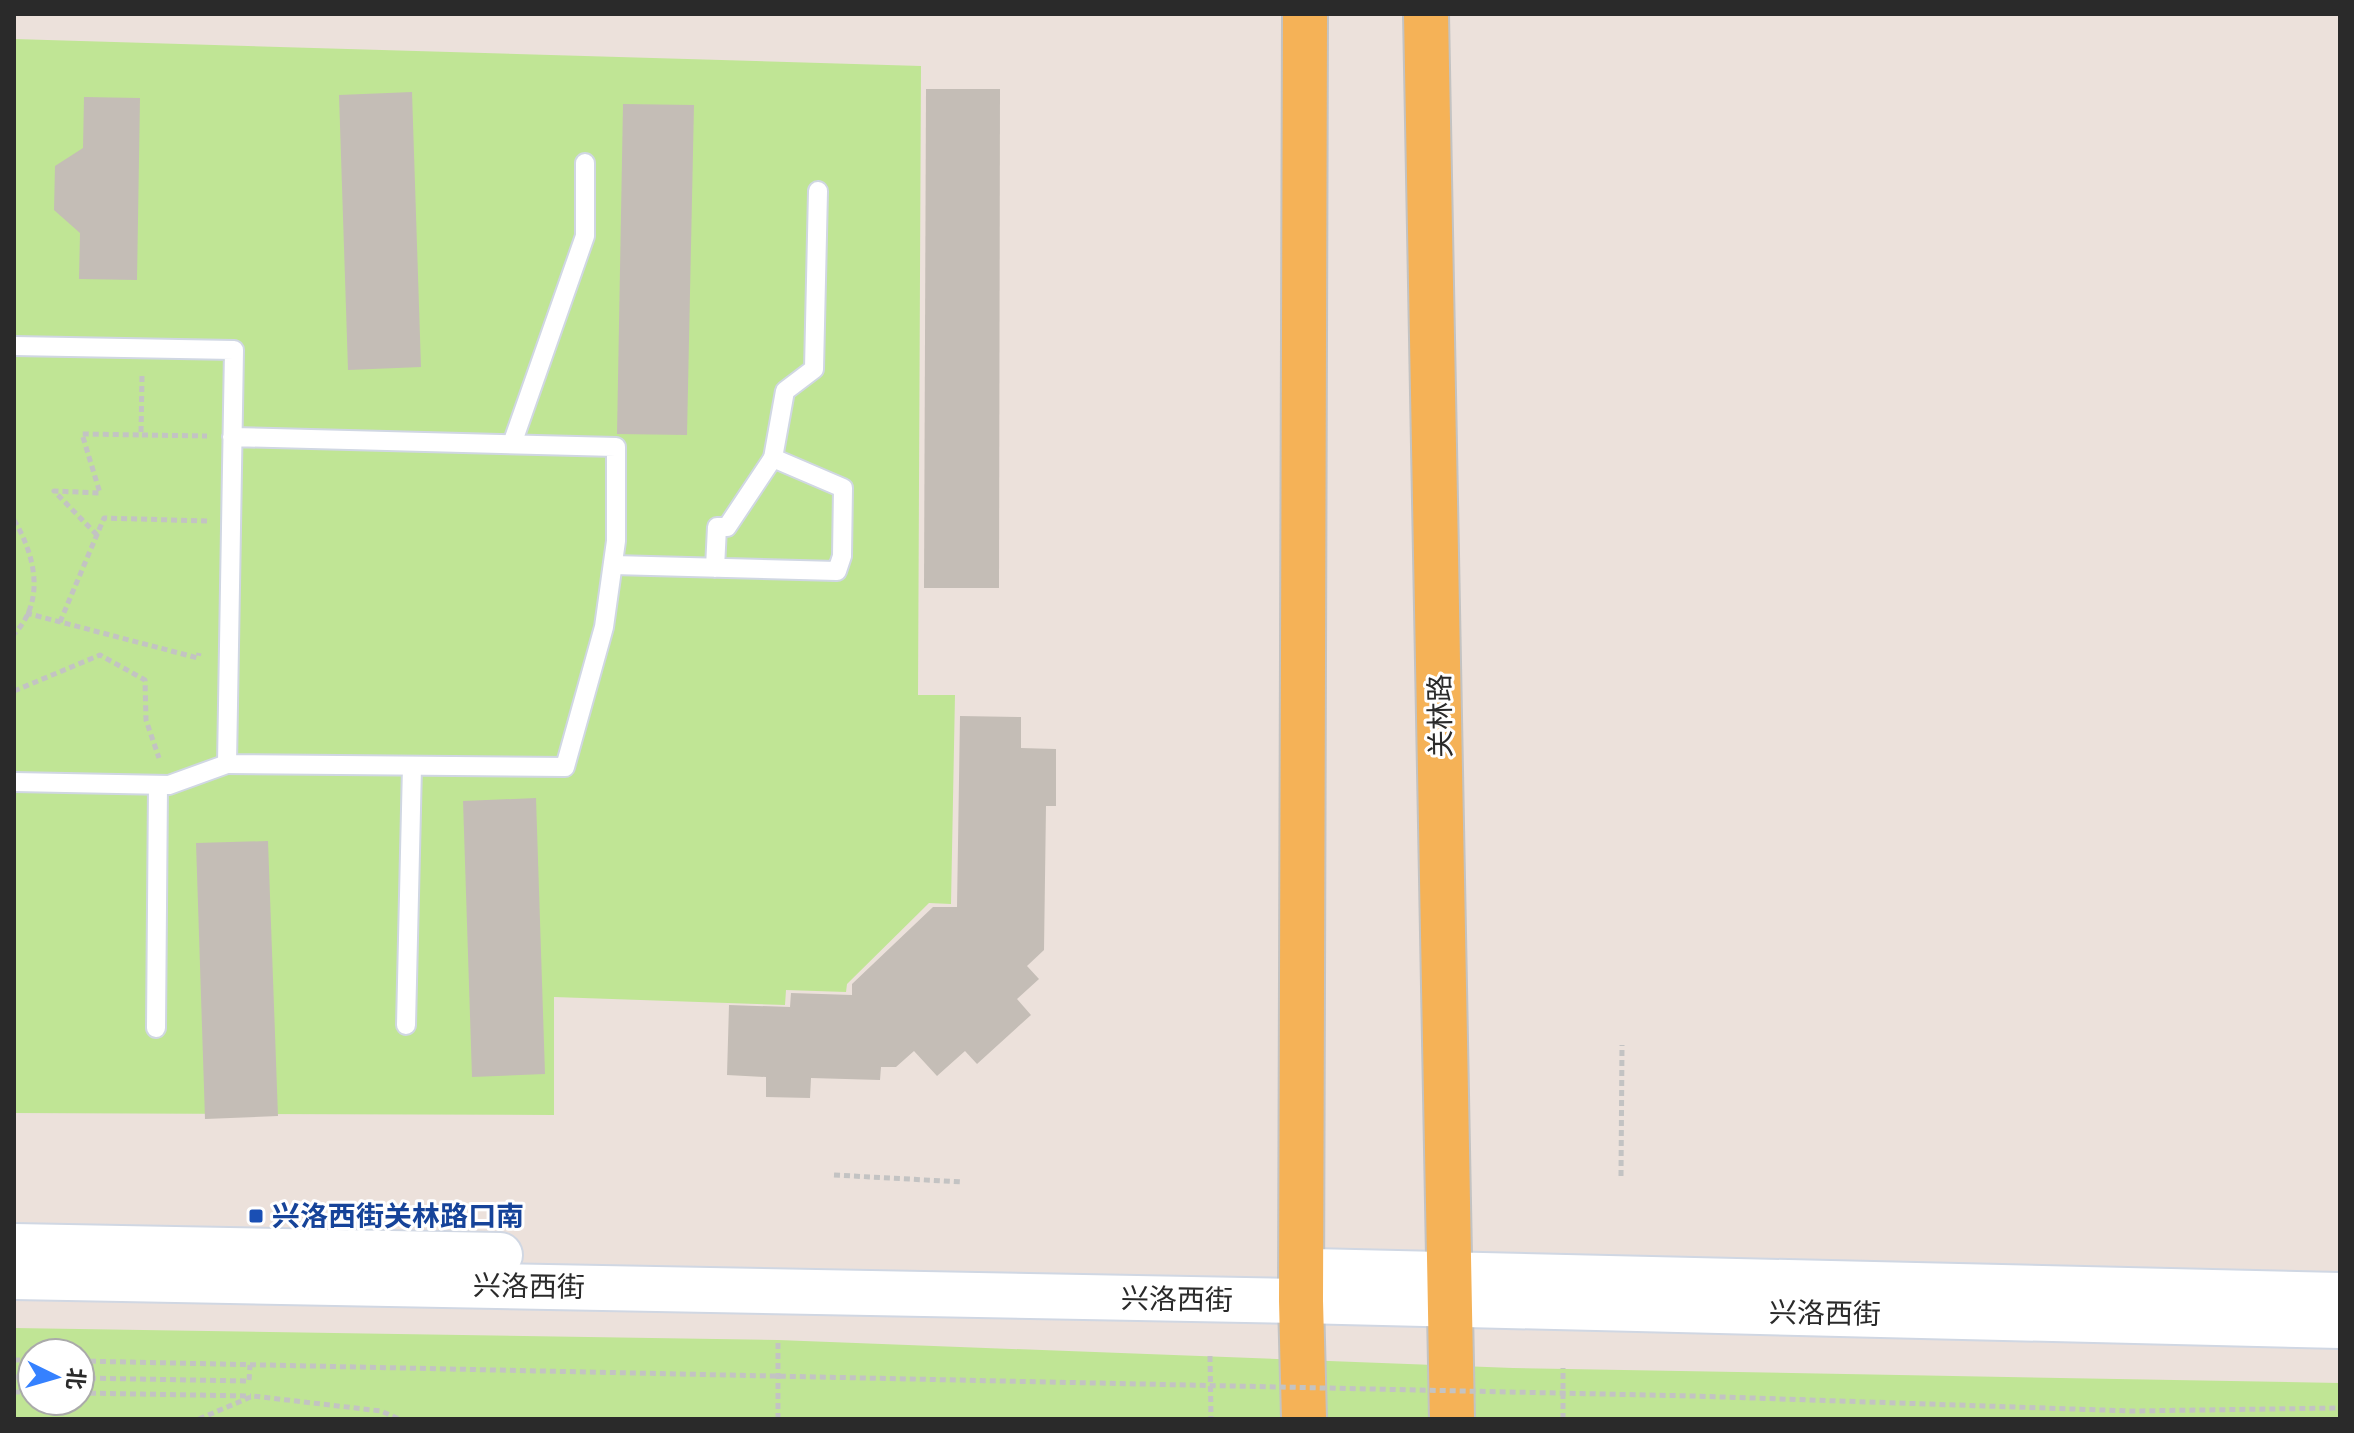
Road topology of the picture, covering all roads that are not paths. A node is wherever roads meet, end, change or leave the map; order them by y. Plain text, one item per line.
1 (1305, 14) edge
2 (1426, 14) edge
3 (585, 163) dead end
4 (818, 191) dead end
5 (14, 346) edge
6 (232, 437) junction
7 (512, 444) junction
8 (773, 458) junction
9 (613, 565) junction
10 (715, 568) junction
11 (227, 764) junction
12 (412, 766) junction
13 (14, 782) edge
14 (164, 785) junction
15 (406, 1025) dead end
16 (156, 1028) dead end
17 (14, 1246) edge
18 (14, 1277) edge
19 (1301, 1286) junction
20 (1450, 1289) junction
21 (2340, 1295) edge
22 (2340, 1326) edge
23 (1304, 1419) edge
24 (1452, 1419) edge

1 - 19 main road
2 - 20 main road, 关林路
3 - 7 lane
4 - 8 lane
5 - 6 lane
6 - 7 lane
6 - 11 lane
7 - 9 lane
8 - 10 lane
8 - 10 lane
9 - 10 lane
9 - 12 lane
11 - 12 lane
11 - 14 lane
12 - 15 lane
13 - 14 lane
14 - 16 lane
17 - 19 street, 兴洛西街
18 - 19 street, 兴洛西街
19 - 20 street, 兴洛西街
19 - 23 main road
20 - 21 street, 兴洛西街
20 - 22 street, 兴洛西街
20 - 24 main road, 关林路

